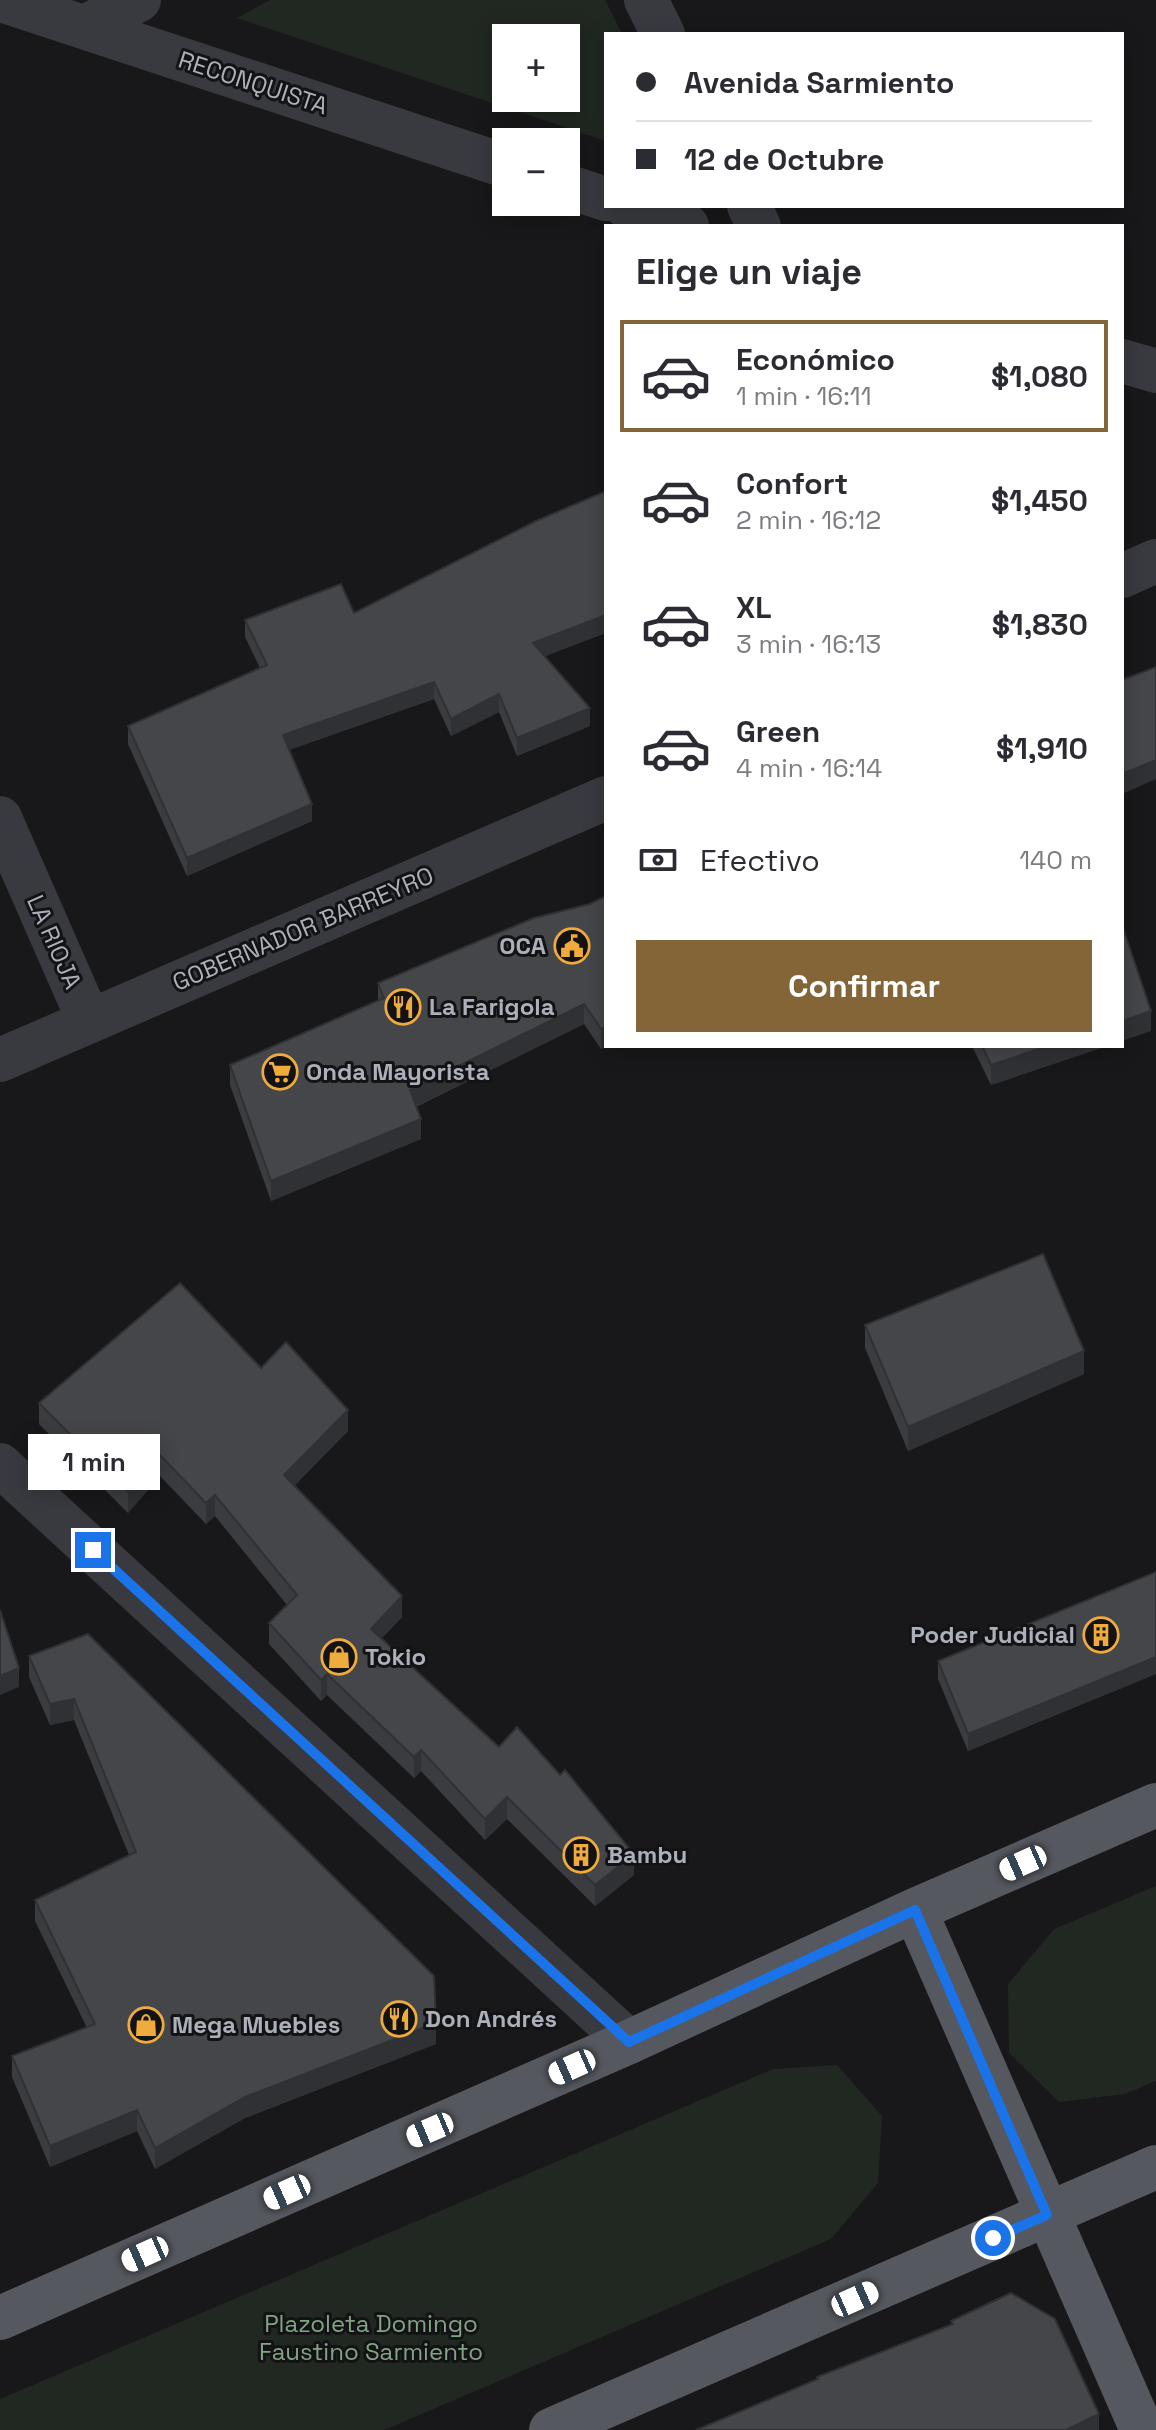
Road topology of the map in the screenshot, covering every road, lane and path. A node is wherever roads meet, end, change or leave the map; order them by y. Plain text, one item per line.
1 (1, 0) edge
2 (139, 0) edge
3 (646, 0) edge
4 (84, 27) junction
5 (662, 32) edge
6 (492, 161) edge
7 (580, 191) edge
8 (604, 198) edge
9 (632, 208) edge
10 (681, 224) edge
11 (1124, 362) edge
12 (1156, 371) edge
13 (1156, 561) edge
14 (1124, 575) edge
15 (604, 799) edge
16 (0, 818) edge
17 (89, 1021) junction
18 (0, 1060) edge
19 (0, 1465) edge
20 (1156, 1805) edge
21 (915, 1910) junction
22 (629, 2042) junction
23 (1156, 2167) edge
24 (1047, 2215) junction
25 (10, 2305) edge
26 (551, 2430) edge
27 (1142, 2430) edge

1 - 4 street, RECONQUISTA
2 - 4 street
3 - 5 street
4 - 6 street, RECONQUISTA
7 - 8 street
9 - 10 street
11 - 12 street
13 - 14 street
15 - 17 street, GOBERNADOR BARREYRO
16 - 17 street, LA RIOJA
17 - 18 street, GOBERNADOR BARREYRO
19 - 22 street
20 - 21 main road
21 - 22 main road
21 - 24 main road
22 - 25 main road
23 - 24 main road
24 - 26 main road
24 - 27 main road

